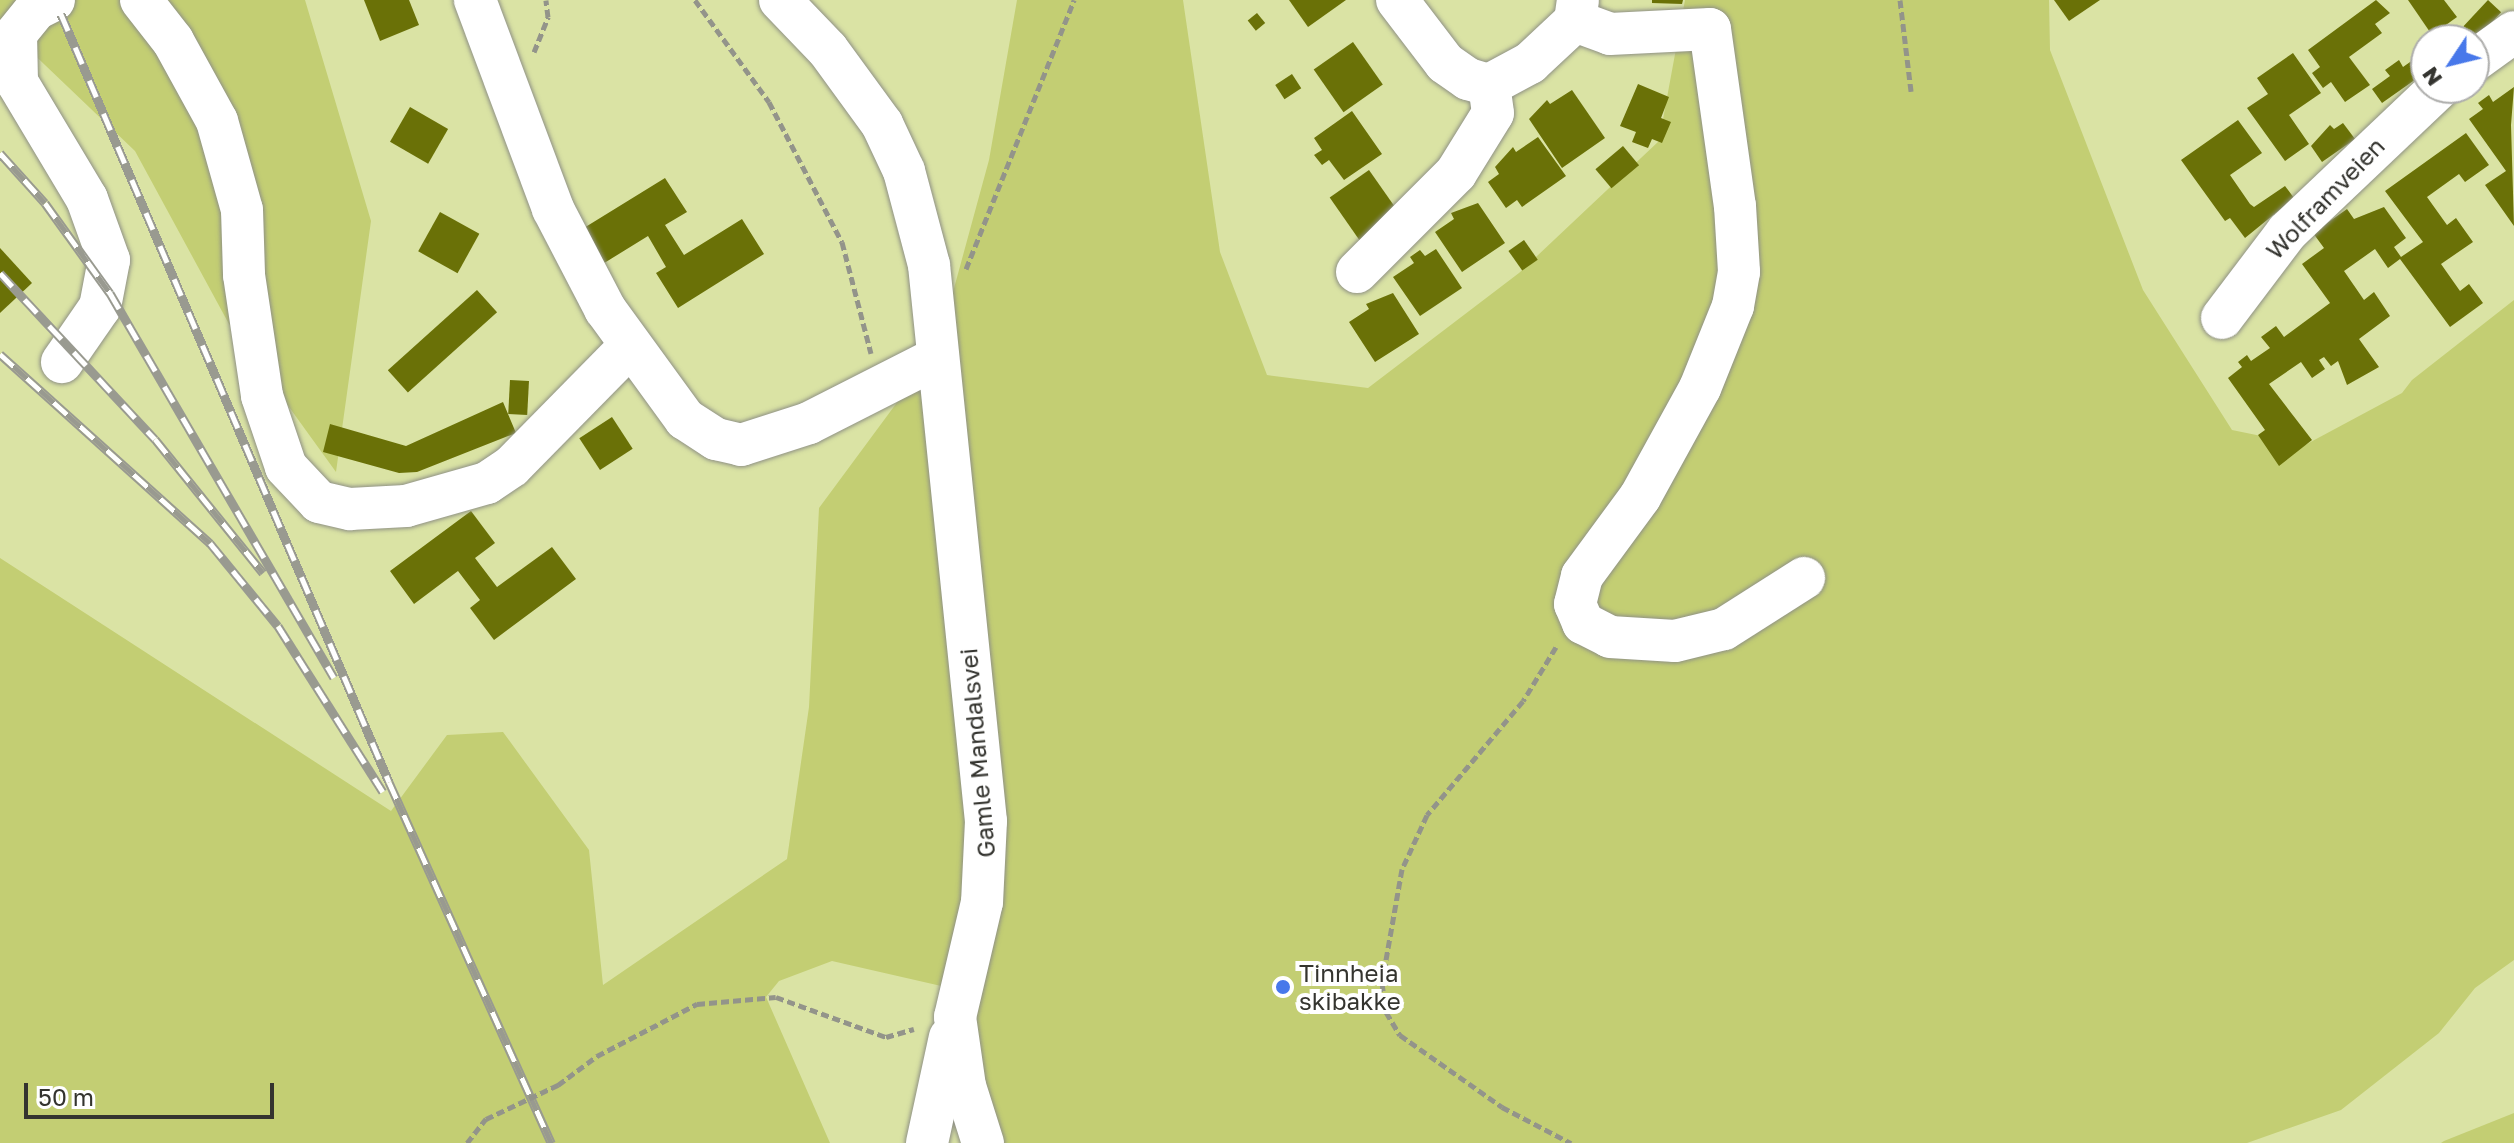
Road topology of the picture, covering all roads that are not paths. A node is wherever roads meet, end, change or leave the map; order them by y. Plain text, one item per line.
1 (141, 0) edge
2 (475, 0) edge
3 (780, 0) edge
4 (1397, 0) edge
5 (45, 4) edge
6 (1576, 10) edge
7 (1713, 14) edge
8 (2514, 32) edge
9 (2490, 49) edge
10 (1489, 85) junction
11 (2422, 104) edge
12 (1357, 272) dead end
13 (2222, 318) dead end
14 (629, 347) junction
15 (937, 358) junction
16 (62, 362) dead end
17 (1804, 578) dead end
18 (955, 1017) junction
19 (927, 1143) edge
20 (983, 1143) edge

1 - 14 street
2 - 14 street
3 - 15 street, Gamle Mandalsvei
4 - 10 street
5 - 16 street
6 - 7 street
6 - 10 street
7 - 17 street
8 - 9 street
10 - 12 street
11 - 13 street, Wolframveien
14 - 15 street
15 - 18 street, Gamle Mandalsvei
18 - 19 street
18 - 20 street, Gamle Mandalsvei

